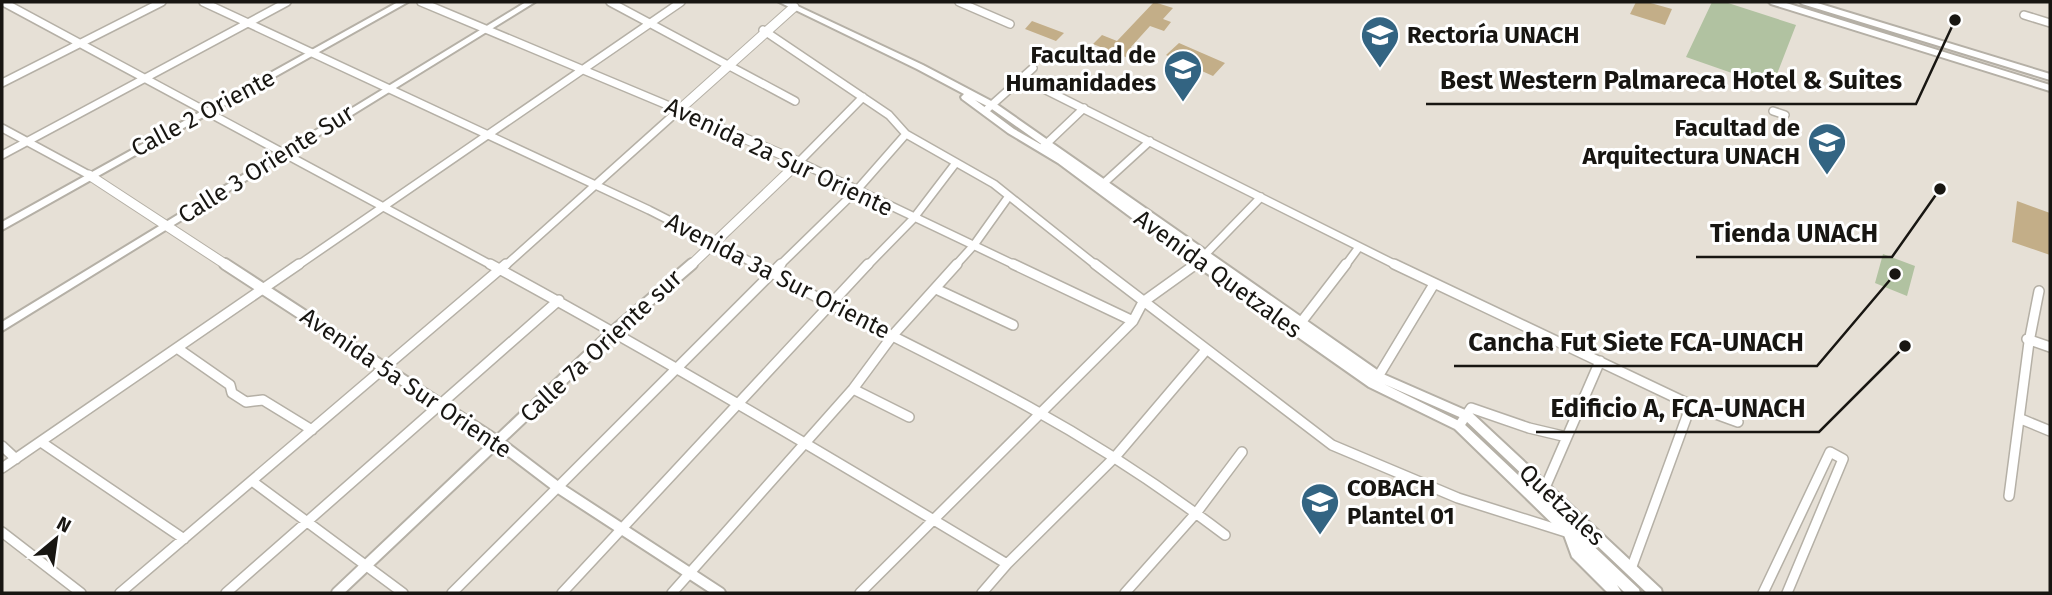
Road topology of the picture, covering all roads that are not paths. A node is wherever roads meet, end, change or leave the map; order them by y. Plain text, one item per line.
1 (3, 2) edge
2 (162, 2) edge
3 (203, 2) edge
4 (287, 2) edge
5 (404, 2) edge
6 (421, 2) edge
7 (531, 2) edge
8 (610, 2) edge
9 (681, 2) edge
10 (783, 2) edge
11 (959, 2) edge
12 (1774, 2) edge
13 (1805, 2) edge
14 (797, 4) edge
15 (2024, 15) dead end
16 (247, 23) junction
17 (650, 23) junction
18 (2050, 23) edge
19 (1010, 24) dead end
20 (485, 29) junction
21 (763, 30) junction
22 (1881, 30) junction
23 (79, 42) junction
24 (310, 55) junction
25 (728, 67) junction
26 (1033, 68) dead end
27 (582, 69) junction
28 (2050, 77) edge
29 (144, 78) junction
30 (1022, 78) junction
31 (2, 83) edge
32 (2050, 88) edge
33 (389, 89) junction
34 (863, 97) junction
35 (795, 101) dead end
36 (988, 108) junction
37 (1084, 108) junction
38 (207, 110) junction
39 (680, 110) junction
40 (1773, 111) dead end
41 (1786, 115) dead end
42 (2, 128) edge
43 (906, 134) junction
44 (488, 137) junction
45 (27, 141) junction
46 (1150, 141) junction
47 (1045, 146) junction
48 (283, 153) junction
49 (2, 155) edge
50 (799, 162) junction
51 (956, 164) junction
52 (89, 175) junction
53 (1105, 182) junction
54 (595, 185) junction
55 (856, 191) junction
56 (1009, 196) junction
57 (1261, 197) junction
58 (383, 208) junction
59 (913, 219) junction
60 (168, 225) junction
61 (2, 226) edge
62 (716, 243) junction
63 (974, 245) junction
64 (1359, 247) junction
65 (1203, 258) junction
66 (501, 269) junction
67 (770, 275) junction
68 (1434, 284) junction
69 (264, 289) junction
70 (936, 289) junction
71 (2039, 290) dead end
72 (559, 300) junction
73 (1143, 302) junction
74 (829, 304) junction
75 (1133, 321) junction
76 (1013, 325) dead end
77 (1298, 325) junction
78 (2, 327) edge
79 (614, 331) junction
80 (894, 335) junction
81 (2027, 339) junction
82 (2050, 347) edge
83 (177, 348) junction
84 (1206, 350) junction
85 (1600, 361) junction
86 (676, 366) junction
87 (384, 369) junction
88 (1376, 381) junction
89 (853, 389) junction
90 (737, 403) junction
91 (1691, 405) junction
92 (441, 406) junction
93 (1041, 413) junction
94 (1466, 416) junction
95 (909, 418) dead end
96 (2021, 419) junction
97 (1738, 422) dead end
98 (312, 430) junction
99 (2050, 431) edge
100 (1567, 437) junction
101 (804, 440) junction
102 (41, 442) junction
103 (498, 442) junction
104 (2, 446) edge
105 (1242, 452) dead end
106 (1115, 457) junction
107 (16, 459) junction
108 (2, 468) edge
109 (252, 481) junction
110 (556, 486) junction
111 (1544, 490) junction
112 (2009, 496) dead end
113 (1197, 512) junction
114 (934, 518) junction
115 (307, 522) junction
116 (1795, 526) junction
117 (622, 528) junction
118 (2, 532) edge
119 (1569, 533) junction
120 (1812, 534) junction
121 (1226, 535) dead end
122 (184, 539) junction
123 (1007, 564) junction
124 (366, 566) junction
125 (1631, 569) junction
126 (690, 573) junction
127 (81, 593) edge
128 (120, 593) edge
129 (226, 593) edge
130 (337, 593) edge
131 (403, 593) edge
132 (452, 593) edge
133 (562, 593) edge
134 (672, 593) edge
135 (720, 593) edge
136 (860, 593) edge
137 (982, 593) edge
138 (1125, 593) edge
139 (1616, 593) edge
140 (1634, 593) edge
141 (1656, 593) edge
142 (1763, 593) edge
143 (1787, 593) edge

1 - 23 street
2 - 23 street
3 - 16 street, Avenida 3a Sur Oriente
4 - 16 street
5 - 24 main road, Calle 2 Oriente
6 - 20 street, Avenida 2a Sur Oriente
7 - 20 main road, Calle 3 Oriente Sur
8 - 17 street
9 - 17 street
10 - 14 main road
11 - 19 street
12 - 22 main road
13 - 22 main road
14 - 21 street
14 - 36 main road
15 - 18 street
16 - 24 street, Avenida 3a Sur Oriente
16 - 29 street
17 - 25 street
17 - 27 street
20 - 27 street, Avenida 2a Sur Oriente
20 - 33 main road, Calle 3 Oriente Sur
21 - 25 street
21 - 34 street
22 - 28 main road
22 - 32 main road
23 - 29 street
23 - 31 street
24 - 33 street, Avenida 3a Sur Oriente
24 - 38 main road, Calle 2 Oriente
25 - 35 street
25 - 39 street
26 - 30 street
27 - 39 street, Avenida 2a Sur Oriente
27 - 44 street
29 - 38 street
29 - 45 street
30 - 36 street
30 - 37 street
33 - 44 street, Avenida 3a Sur Oriente
33 - 48 main road, Calle 3 Oriente Sur
34 - 43 street
34 - 50 street, Calle 7a Oriente sur
36 - 47 main road, Avenida Quetzales
37 - 46 street
37 - 47 street
38 - 48 street
38 - 52 main road, Calle 2 Oriente
39 - 50 street, Avenida 2a Sur Oriente
39 - 54 street
40 - 41 street
42 - 45 street
43 - 51 street
43 - 55 street
44 - 54 street, Avenida 3a Sur Oriente
44 - 58 street
45 - 49 street
45 - 52 street
46 - 53 street
46 - 57 street
47 - 53 main road, Avenida Quetzales
47 - 65 main road, Avenida Quetzales
48 - 58 street
48 - 60 main road, Calle 3 Oriente Sur
50 - 55 street, Avenida 2a Sur Oriente
50 - 62 street, Calle 7a Oriente sur
51 - 56 street
51 - 59 street
52 - 60 street, Avenida 5a Sur Oriente
52 - 61 main road, Calle 2 Oriente
53 - 65 main road, Avenida Quetzales
54 - 62 street, Avenida 3a Sur Oriente
54 - 66 street
55 - 59 street, Avenida 2a Sur Oriente
55 - 67 street
56 - 63 street
56 - 73 street
57 - 64 street
57 - 65 street
58 - 66 street
58 - 69 street
59 - 63 street, Avenida 2a Sur Oriente
59 - 74 street
60 - 69 street, Avenida 5a Sur Oriente
60 - 78 main road, Calle 3 Oriente Sur
62 - 67 street, Avenida 3a Sur Oriente
62 - 79 street, Calle 7a Oriente sur
63 - 70 street
63 - 75 street, Avenida 2a Sur Oriente
64 - 68 street
64 - 77 street
65 - 73 street
65 - 77 main road, Avenida Quetzales
66 - 72 street
66 - 87 street
67 - 74 street, Avenida 3a Sur Oriente
67 - 86 street
68 - 85 street
68 - 88 street
69 - 83 street
69 - 87 street, Avenida 5a Sur Oriente
70 - 76 street
70 - 80 street
71 - 81 street
72 - 79 street
72 - 92 street
73 - 75 street
73 - 84 street
74 - 80 street, Avenida 3a Sur Oriente
74 - 90 street
75 - 93 street
77 - 88 main road, Avenida Quetzales
79 - 86 street
79 - 103 street, Calle 7a Oriente sur
80 - 89 street
80 - 93 street, Avenida 3a Sur Oriente
81 - 82 street
81 - 96 street
83 - 98 street
83 - 102 street
84 - 106 street
84 - 119 street
85 - 91 street
85 - 100 street
86 - 90 street
86 - 110 street
87 - 92 street, Avenida 5a Sur Oriente
87 - 98 street
88 - 94 main road, Avenida Quetzales
89 - 95 street
89 - 101 street
90 - 101 street
90 - 117 street
91 - 97 street
91 - 125 street
92 - 103 street, Avenida 5a Sur Oriente
92 - 115 street
93 - 106 street, Avenida 3a Sur Oriente
93 - 114 street
94 - 100 street
94 - 111 main road, Quetzales
94 - 119 main road, Quetzales
96 - 99 street
96 - 112 street
98 - 109 street
100 - 111 street
101 - 114 street
101 - 126 street
102 - 107 street
102 - 122 street
103 - 110 street, Avenida 5a Sur Oriente
103 - 124 street, Calle 7a Oriente sur
104 - 107 street
105 - 113 street
106 - 113 street, Avenida 3a Sur Oriente
106 - 123 street
107 - 108 street
109 - 115 street
109 - 122 street
110 - 117 street, Avenida 5a Sur Oriente
110 - 132 street
111 - 125 main road, Quetzales
113 - 121 street, Avenida 3a Sur Oriente
113 - 138 street
114 - 123 street
114 - 136 street
115 - 124 street
115 - 129 street
116 - 120 street
116 - 120 street
116 - 142 street
117 - 126 street, Avenida 5a Sur Oriente
117 - 133 street
118 - 127 street
119 - 139 main road
119 - 140 main road, Quetzales
120 - 143 street
122 - 128 street
123 - 137 street
124 - 130 street, Calle 7a Oriente sur
124 - 131 street
125 - 141 main road, Quetzales
126 - 134 street
126 - 135 street, Avenida 5a Sur Oriente

